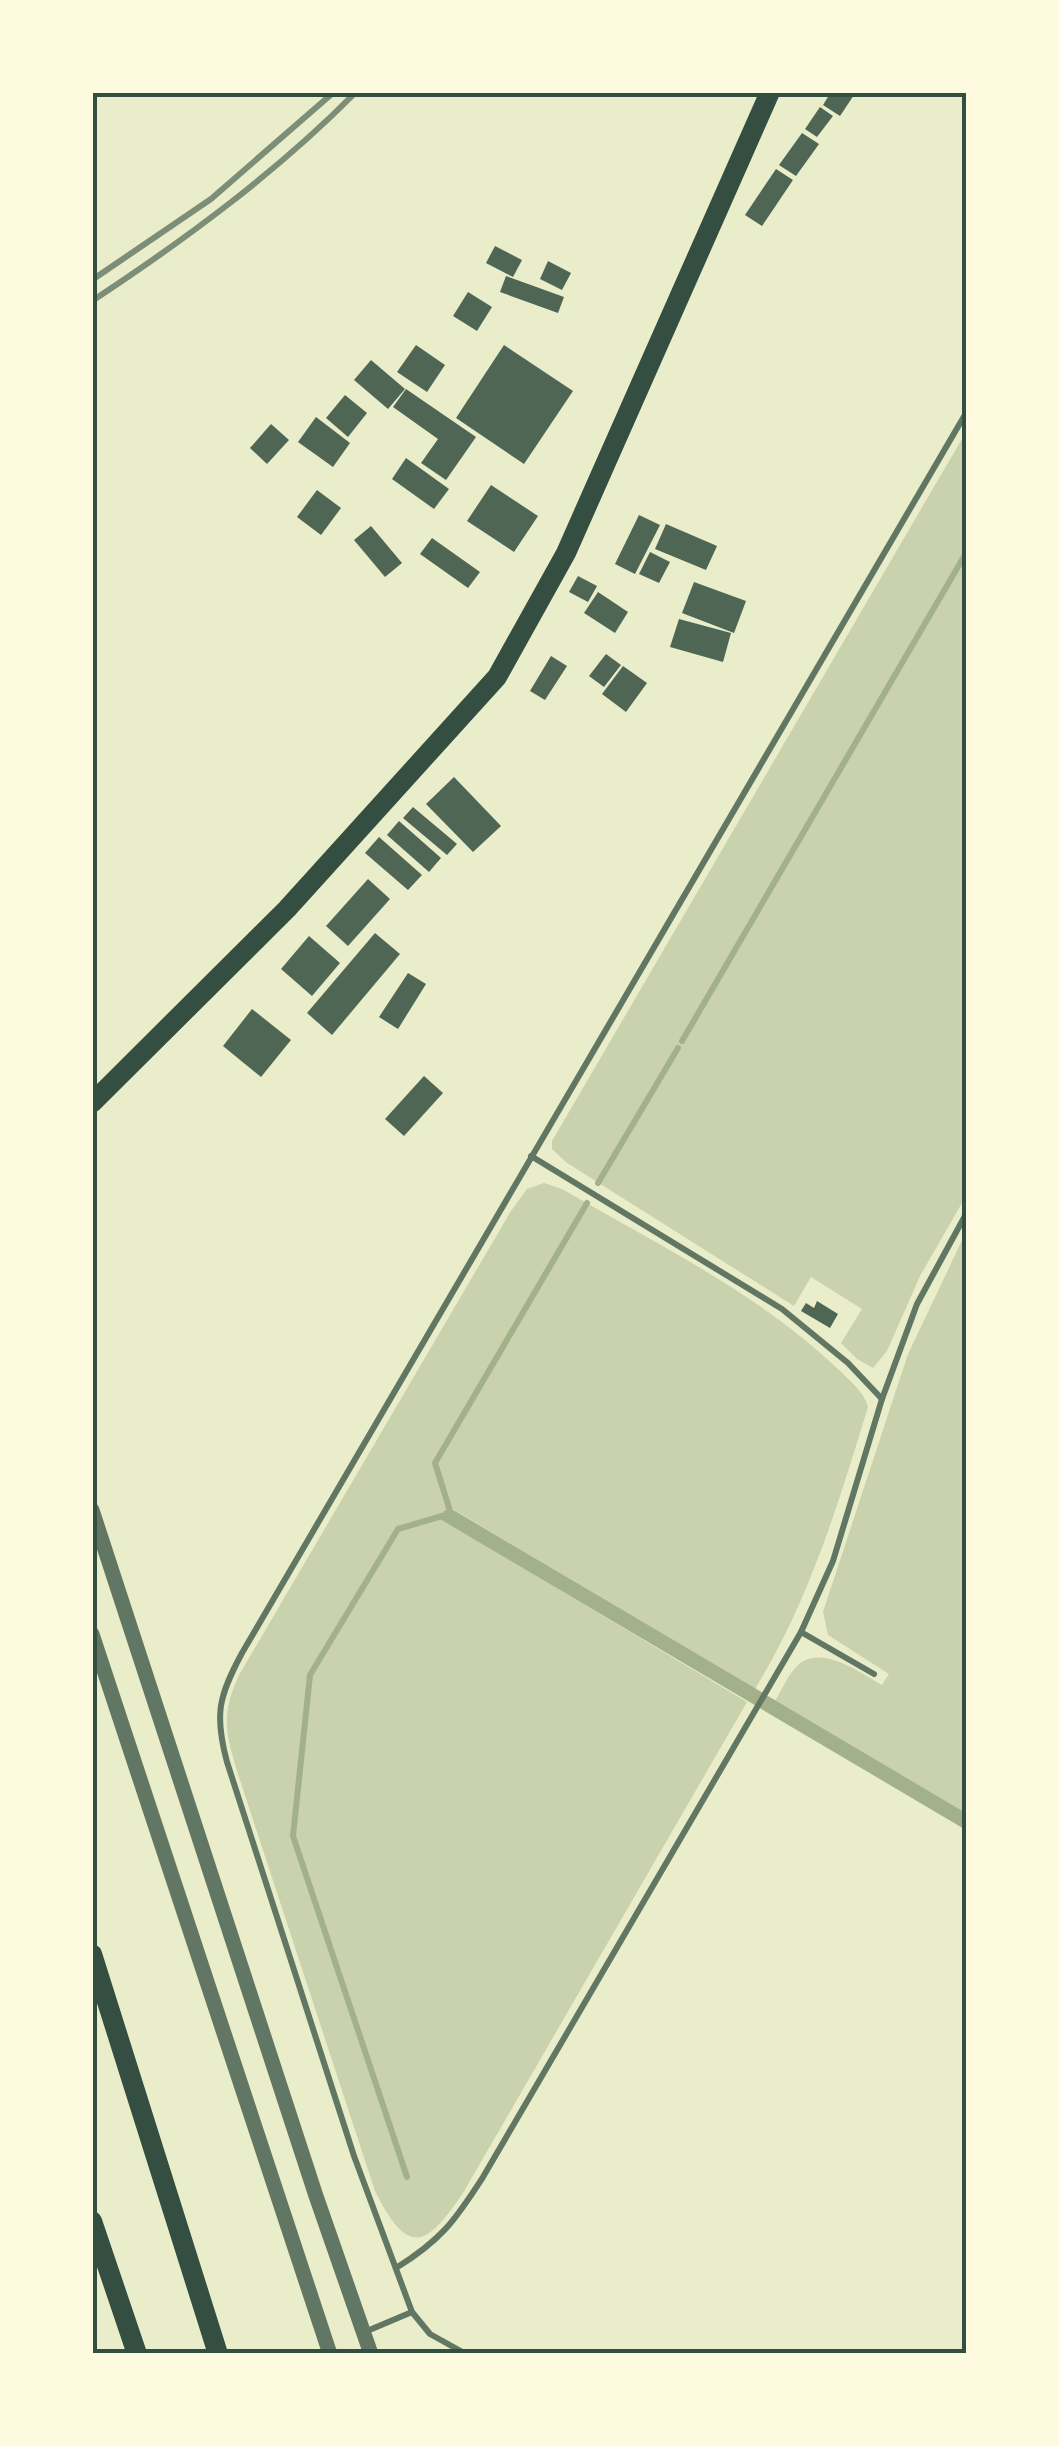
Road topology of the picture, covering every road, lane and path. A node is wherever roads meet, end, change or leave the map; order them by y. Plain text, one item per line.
1 (770, 92) edge
2 (966, 412) edge
3 (92, 1104) edge
4 (530, 1156) junction
5 (966, 1214) edge
6 (882, 1399) junction
7 (92, 1510) edge
8 (800, 1632) junction
9 (92, 1634) edge
10 (874, 1674) dead end
11 (92, 1954) edge
12 (92, 2220) edge
13 (396, 2268) junction
14 (412, 2312) junction
15 (364, 2332) junction
16 (137, 2354) edge
17 (218, 2354) edge
18 (330, 2354) edge
19 (371, 2354) edge
20 (466, 2354) edge

1 - 3 main road
2 - 4 lane
4 - 6 lane
4 - 13 lane
5 - 6 lane
6 - 8 lane
7 - 15 street
8 - 10 lane
8 - 13 lane
9 - 18 street
11 - 17 main road
12 - 16 main road
13 - 14 lane
14 - 15 lane
14 - 20 lane
15 - 19 street

